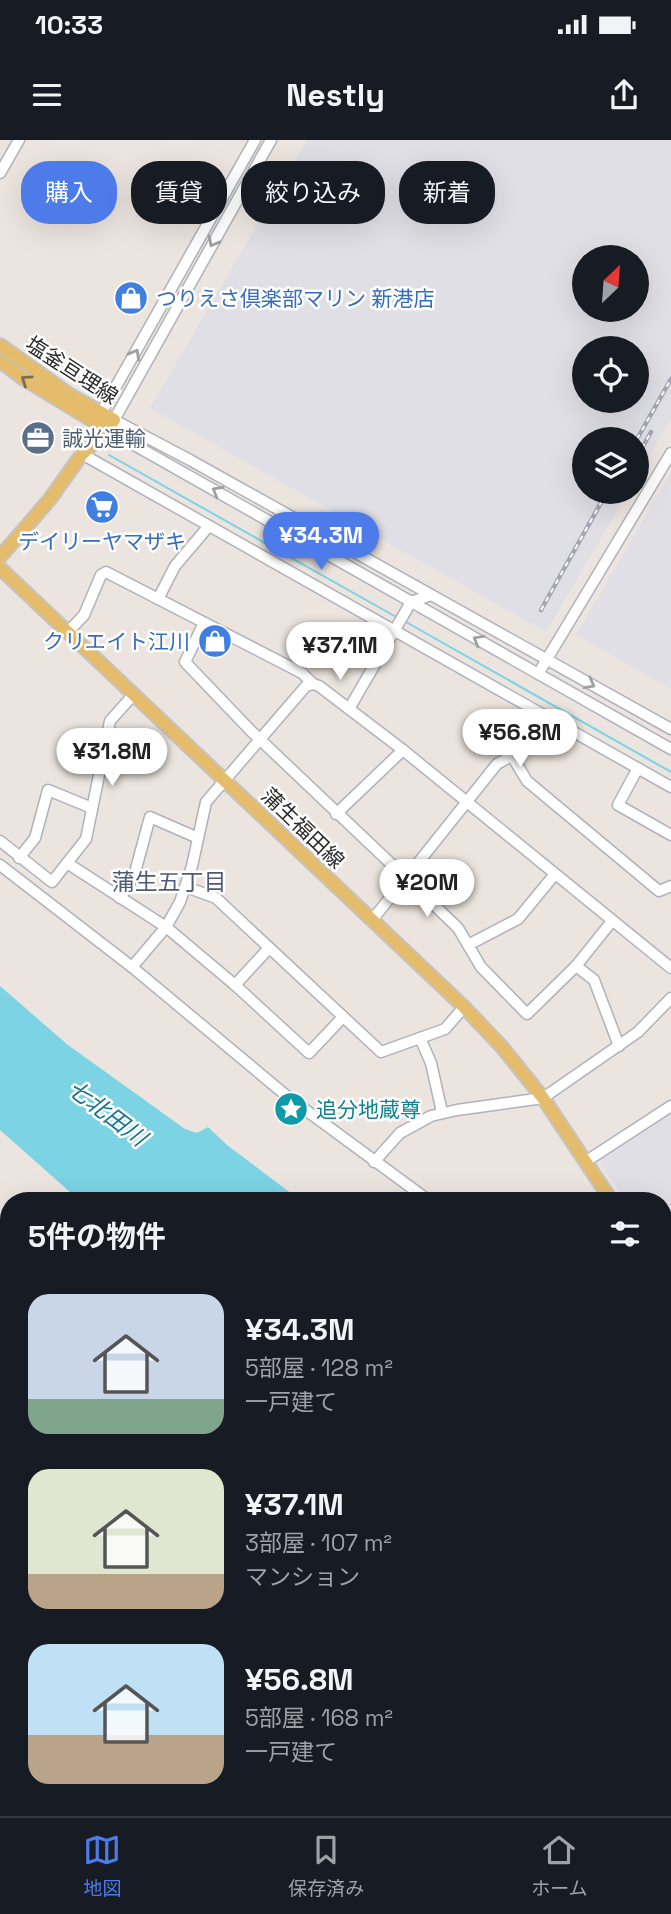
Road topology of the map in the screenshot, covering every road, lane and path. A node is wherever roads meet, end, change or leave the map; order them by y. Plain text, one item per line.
1 (19, 140) edge
2 (255, 140) edge
3 (271, 140) edge
4 (0, 173) edge
5 (0, 345) edge
6 (0, 360) edge
7 (99, 418) junction
8 (111, 425) junction
9 (93, 438) junction
10 (84, 451) junction
11 (671, 453) edge
12 (208, 527) junction
13 (0, 557) edge
14 (0, 568) edge
15 (431, 595) junction
16 (158, 599) junction
17 (411, 602) junction
18 (204, 624) junction
19 (395, 628) junction
20 (68, 632) junction
21 (546, 660) junction
22 (538, 674) junction
23 (313, 684) junction
24 (134, 694) junction
25 (349, 709) junction
26 (634, 709) junction
27 (545, 715) junction
28 (626, 724) junction
29 (671, 729) edge
30 (260, 739) junction
31 (671, 749) edge
32 (403, 750) junction
33 (512, 756) junction
34 (638, 768) junction
35 (225, 779) junction
36 (671, 786) edge
37 (467, 802) junction
38 (92, 808) junction
39 (336, 814) junction
40 (671, 835) edge
41 (198, 838) junction
42 (0, 841) edge
43 (19, 858) junction
44 (68, 863) junction
45 (0, 865) edge
46 (555, 874) junction
47 (405, 878) junction
48 (671, 886) edge
49 (186, 887) junction
50 (120, 898) junction
51 (372, 920) junction
52 (612, 921) junction
53 (166, 927) junction
54 (468, 945) junction
55 (269, 948) junction
56 (576, 966) junction
57 (132, 967) junction
58 (671, 968) edge
59 (235, 985) junction
60 (671, 998) edge
61 (464, 1007) junction
62 (343, 1017) junction
63 (421, 1038) junction
64 (619, 1046) junction
65 (543, 1098) junction
66 (671, 1106) edge
67 (442, 1112) junction
68 (374, 1162) junction
69 (585, 1162) junction
70 (417, 1192) edge
71 (606, 1192) edge

1 - 4 street
7 -> 2 street
3 -> 8 street
5 - 7 main road, 塩釜亘理線
7 -> 6 main road, 塩釜亘理線
7 - 8 main road, 塩釜亘理線
7 - 9 main road
8 - 9 main road, 塩釜亘理線
8 - 15 street
17 -> 8 street
9 - 10 main road, 塩釜亘理線
10 - 12 street
10 - 13 main road, 塩釜亘理線
11 - 21 street
12 - 16 street
12 - 19 street
14 - 20 main road, 蒲生福田線
15 - 17 street
15 - 21 street
16 - 18 street
16 - 20 street
17 - 19 street
22 -> 17 street
18 - 23 street
18 - 30 street
19 - 25 street
19 - 27 street
20 - 24 main road, 蒲生福田線
21 - 22 street
21 -> 26 street
22 - 28 street
23 - 25 street
23 - 30 street
24 - 35 main road, 蒲生福田線
24 - 38 street
25 - 32 street
26 - 28 street
26 - 29 street
27 - 33 street
27 - 34 street
28 - 31 street
30 - 35 street
30 - 39 street
32 - 37 street
32 - 39 street
33 - 37 street
33 - 48 street
34 - 36 street
34 - 40 street
35 - 41 street
35 - 51 main road, 蒲生福田線
37 - 46 street
37 - 47 street
38 - 43 street
38 - 44 street
39 - 47 street
41 - 49 street
41 - 50 street
42 - 43 street
43 - 44 street
44 - 50 street
45 - 57 street
46 - 52 street
46 - 54 street
47 - 51 street
47 - 54 street
49 - 53 street
49 - 55 street
50 - 53 street
51 - 61 main road, 蒲生福田線
52 - 56 street
52 - 58 street
53 - 57 street
53 - 59 street
54 - 56 street
55 - 59 street
55 - 62 street
56 - 64 street
57 - 68 street
59 - 62 street
60 - 64 street
61 - 63 street
61 - 65 main road, 蒲生福田線
62 - 63 street
63 - 67 street
64 - 65 street
65 - 67 street
65 - 69 main road, 蒲生福田線
66 - 69 street
67 - 68 street
68 - 70 street
69 - 71 main road, 蒲生福田線

